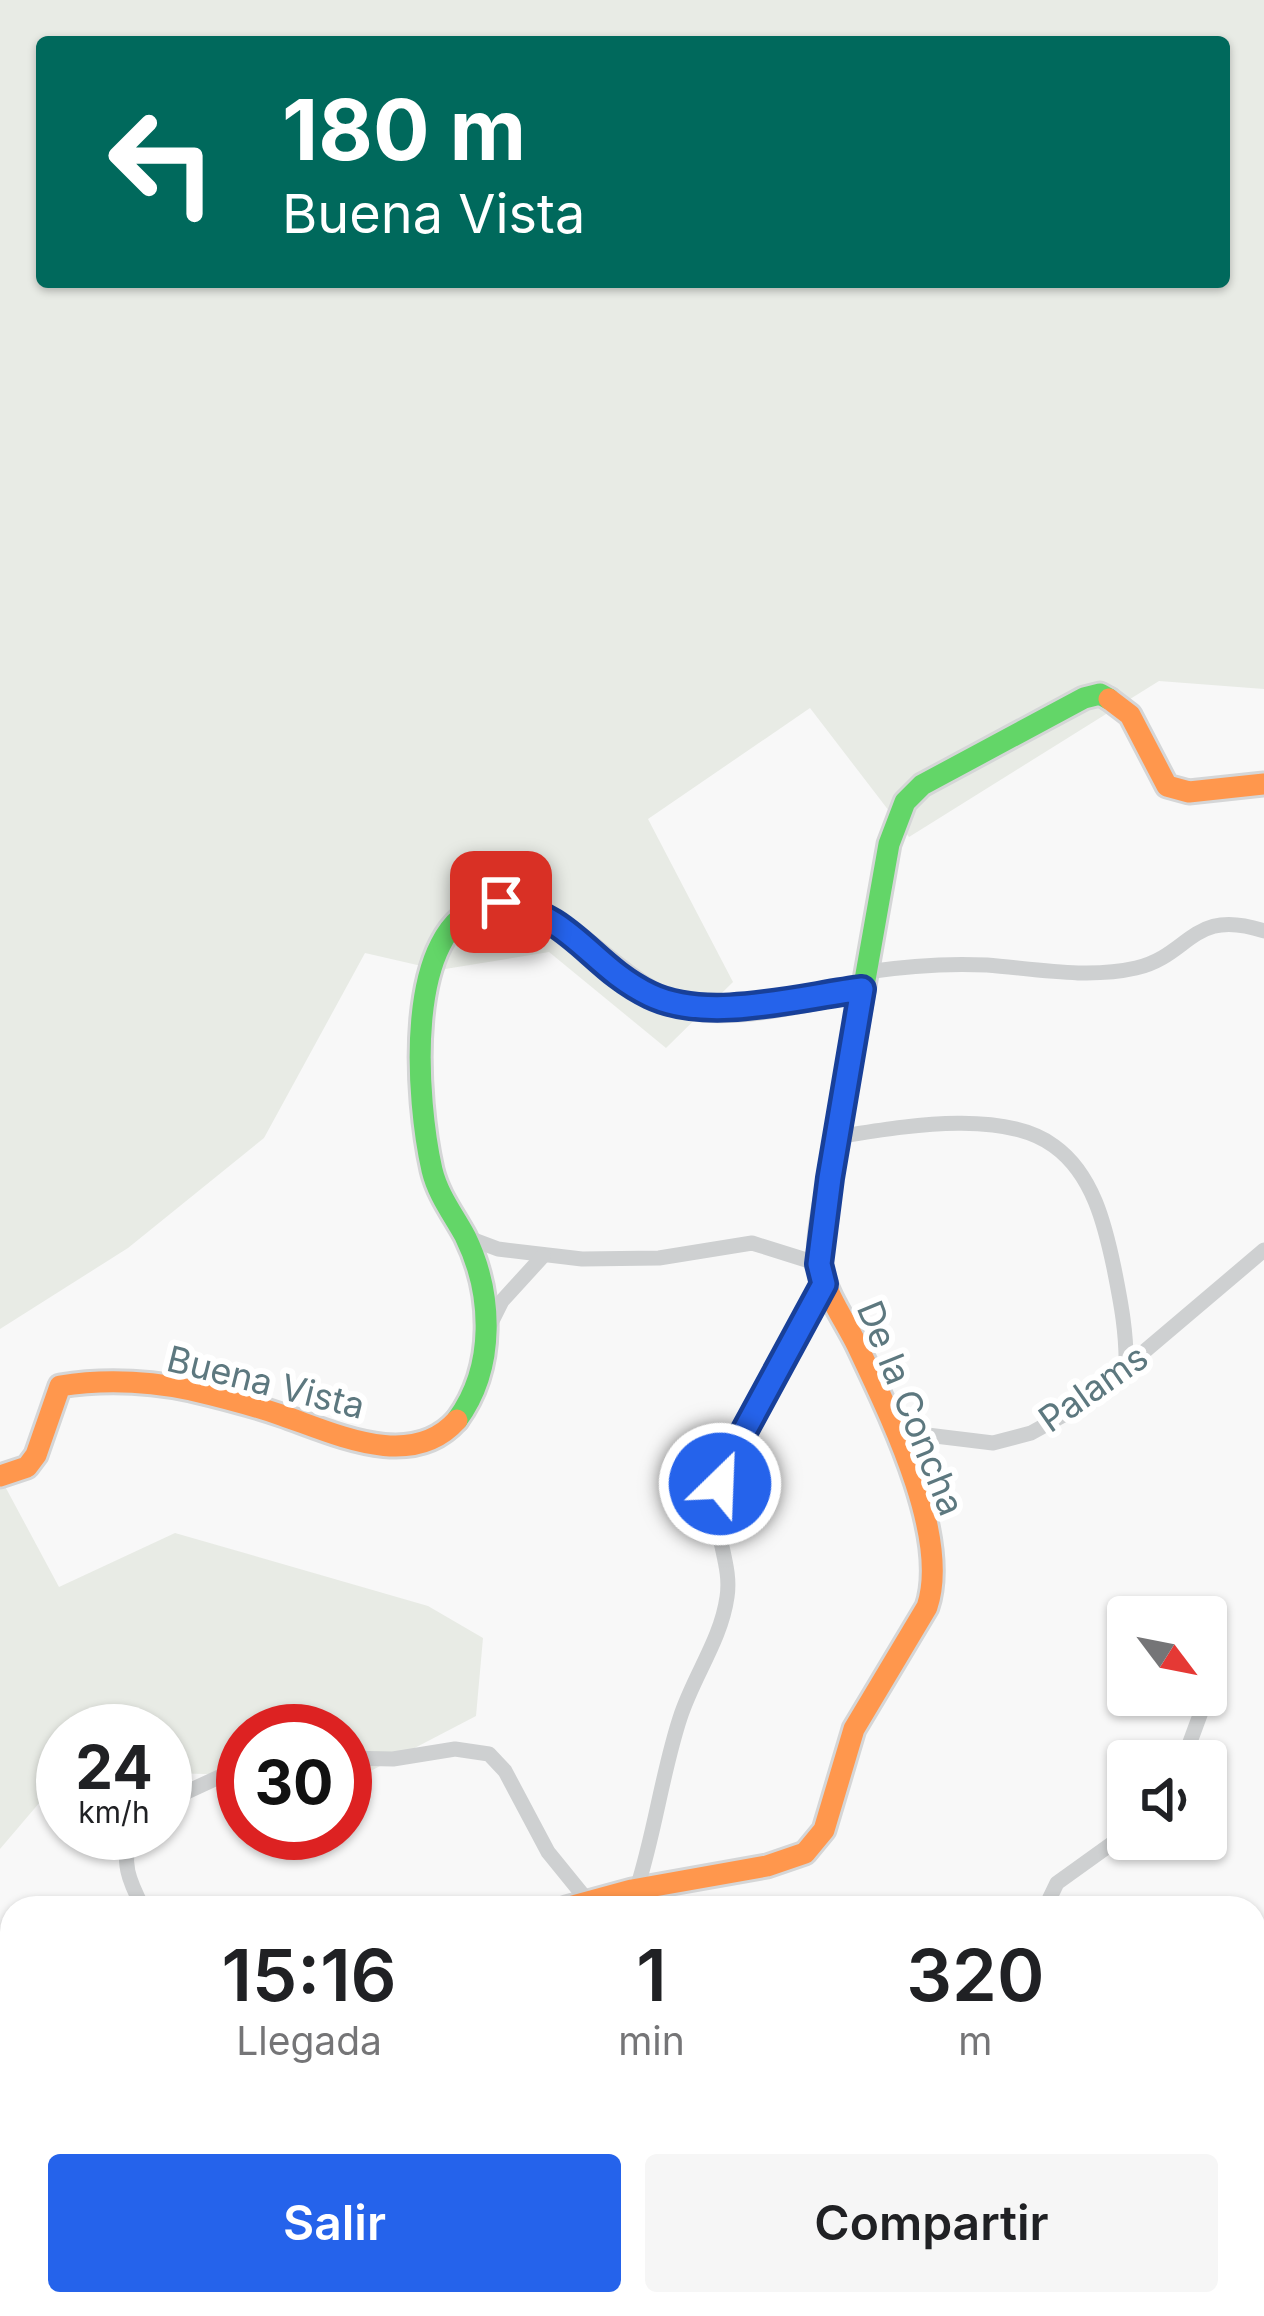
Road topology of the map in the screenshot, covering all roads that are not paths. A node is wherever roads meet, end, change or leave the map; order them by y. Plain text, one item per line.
1 (1264, 784) edge
2 (1264, 932) edge
3 (864, 981) junction
4 (836, 1137) junction
5 (466, 1238) junction
6 (1264, 1250) edge
7 (543, 1256) junction
8 (821, 1274) junction
9 (490, 1327) junction
10 (1126, 1369) junction
11 (890, 1424) junction
12 (0, 1476) edge
13 (372, 1759) edge
14 (1107, 1847) edge
15 (126, 1860) edge
16 (637, 1888) junction
17 (137, 1896) edge
18 (573, 1896) edge
19 (623, 1896) edge
20 (1051, 1896) edge

1 - 3 street
2 - 3 street
3 - 4 street
3 - 5 street, Buena Vista
4 - 8 street
4 - 10 street
5 - 7 street
5 - 9 street, Buena Vista
6 - 10 street, Palams
7 - 8 street
7 - 9 street
8 - 11 street, De la Concha
8 - 16 street
9 - 12 street, Buena Vista
10 - 11 street, Palams
11 - 16 street, De la Concha
13 - 18 street
14 - 20 street
15 - 17 street
16 - 19 street, De la Concha

